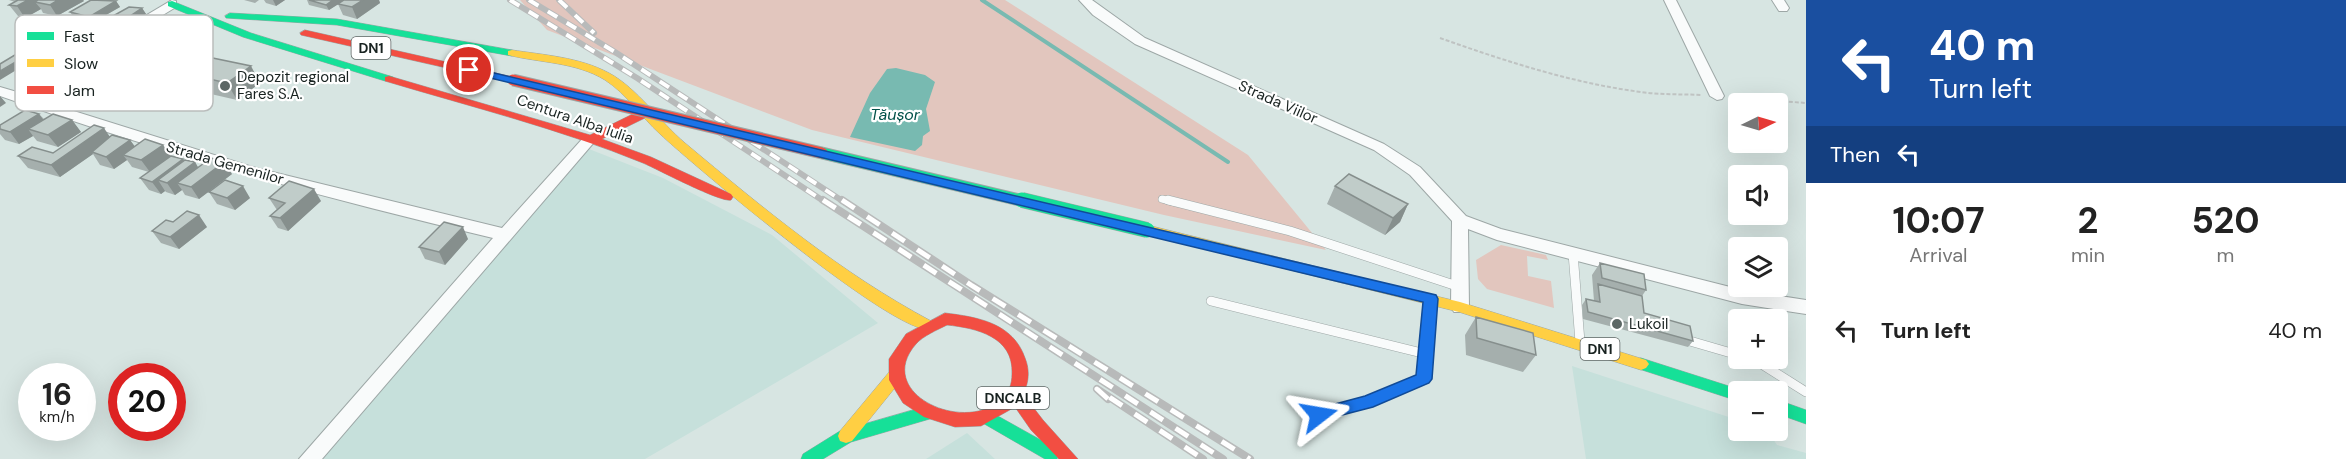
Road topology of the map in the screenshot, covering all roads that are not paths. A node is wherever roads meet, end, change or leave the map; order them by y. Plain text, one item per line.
1 (153, 0) edge
2 (1084, 0) edge
3 (1670, 0) edge
4 (172, 4) junction
5 (154, 15) edge
6 (199, 15) edge
7 (230, 16) junction
8 (213, 21) edge
9 (0, 91) edge
10 (1717, 96) road end
11 (15, 97) edge
12 (56, 111) edge
13 (645, 113) junction
14 (589, 140) junction
15 (1162, 199) dead end
16 (1460, 220) junction
17 (786, 231) junction
18 (506, 236) junction
19 (1573, 253) junction
20 (844, 277) junction
21 (1460, 287) junction
22 (1431, 299) junction
23 (1211, 301) dead end
24 (1460, 307) junction
25 (1806, 307) edge
26 (1579, 309) junction
27 (1590, 312) edge
28 (884, 320) dead end
29 (926, 325) junction
30 (1670, 335) edge
31 (1580, 342) junction
32 (1728, 352) edge
33 (1426, 354) junction
34 (1769, 369) edge
35 (896, 375) junction
36 (1728, 392) edge
37 (1806, 392) edge
38 (1015, 395) junction
39 (1788, 411) edge
40 (927, 413) junction
41 (1319, 415) dead end
42 (987, 417) junction
43 (1806, 417) edge
44 (846, 435) junction
45 (1048, 457) edge
46 (309, 459) edge
47 (809, 459) edge
48 (1070, 459) edge

1 - 4 main road, DN1
2 - 16 street, Strada Viilor
3 - 10 street
4 - 5 street
4 - 6 main road, Centura Alba Iulia
4 - 7 main road, DN1
7 - 13 main road, Centura Alba Iulia
7 - 22 main road, DN1, bridge
8 - 14 main road, Centura Alba Iulia
9 - 11 street, Strada Gemenilor
12 - 18 street, Strada Gemenilor
13 - 14 main road
13 - 17 main road, Centura Alba Iulia
14 - 17 main road, Centura Alba Iulia
14 - 18 street
15 - 21 lane
16 - 19 street, Strada Viilor
16 - 21 street
17 - 20 main road, Centura Alba Iulia
18 - 46 street
19 - 25 street, Strada Viilor
19 - 26 lane
20 - 28 main road, Centura Alba Iulia
20 - 29 main road, Centura Alba Iulia
21 - 24 street
22 - 24 main road, DN1
22 - 33 lane
23 - 33 lane
24 - 31 main road, DN1
26 - 27 lane
26 - 31 lane
29 - 35 main road, DNCALB
29 - 38 main road, DNCALB
30 - 32 lane
31 - 36 main road, DN1
33 - 41 lane
34 - 37 lane
35 - 40 main road
35 - 44 main road
38 - 42 main road, DNCALB
38 - 48 main road, DNCALB
39 - 43 main road
40 - 42 main road, DNCALB
40 - 44 main road
42 - 45 main road, DNCALB
44 - 47 main road

